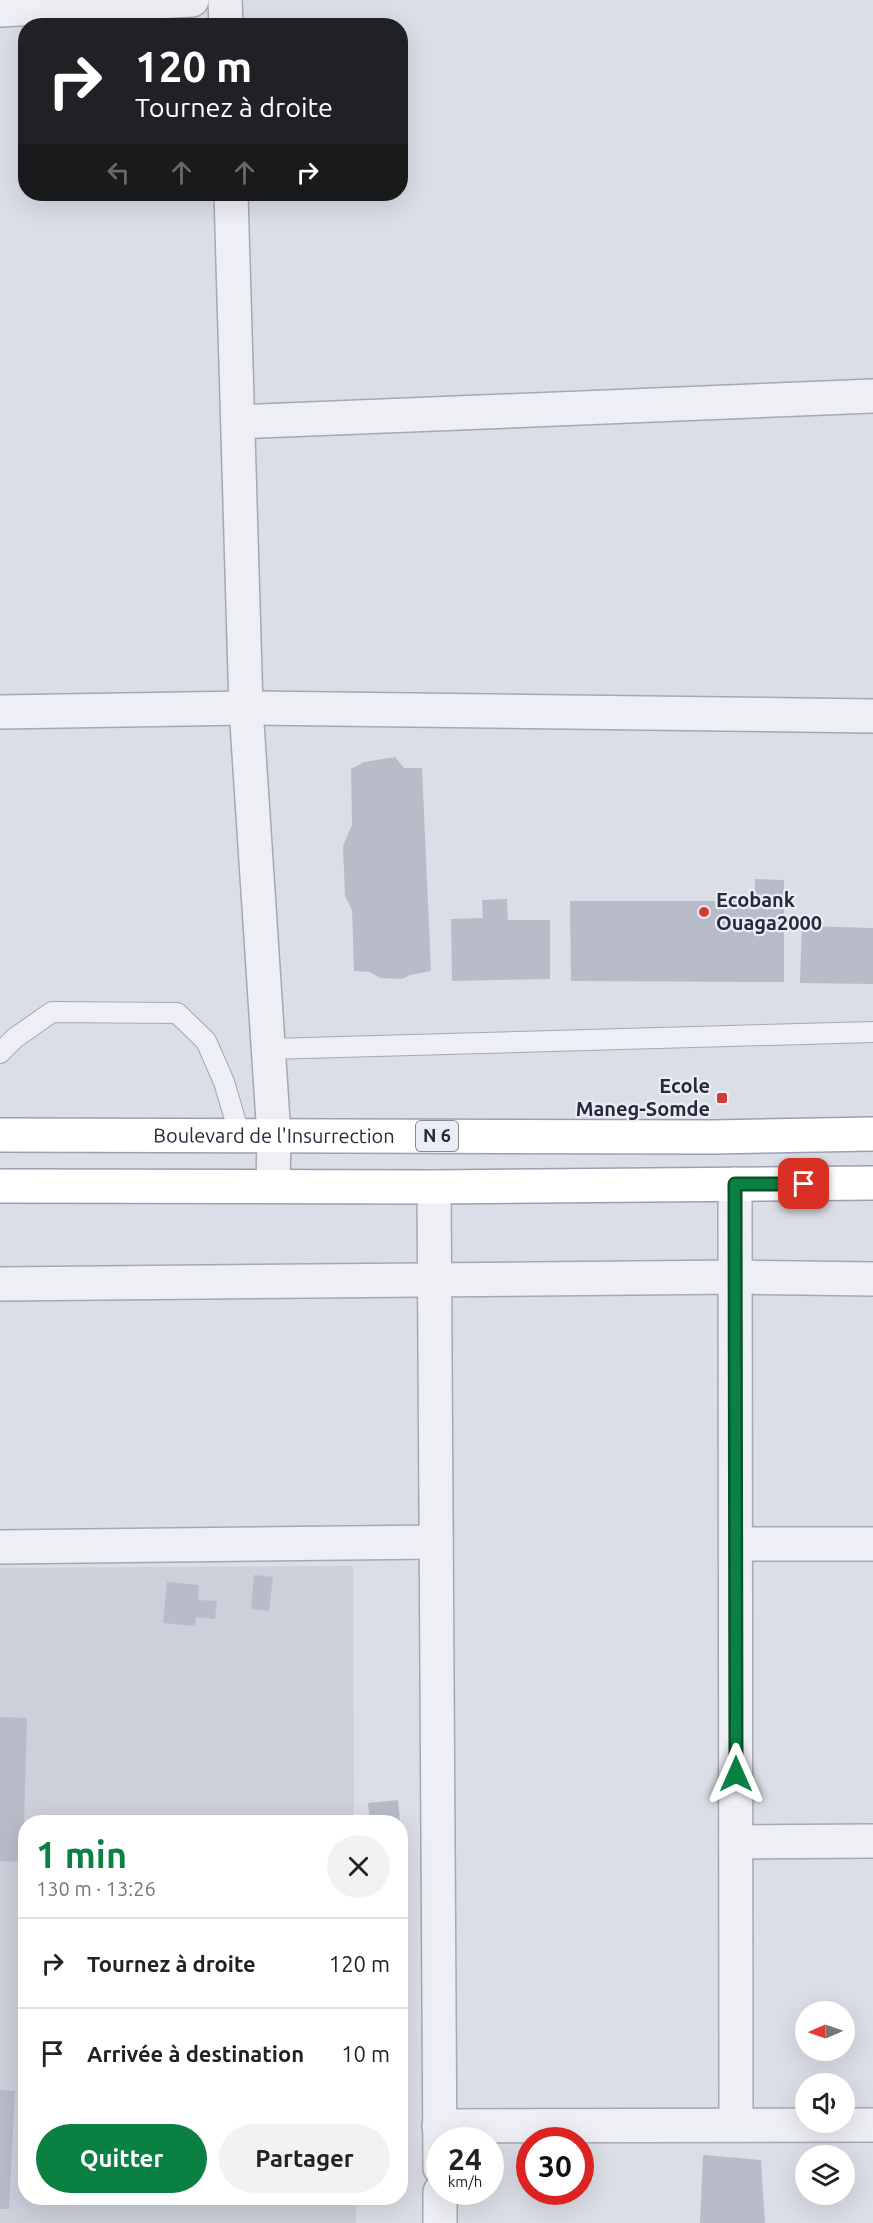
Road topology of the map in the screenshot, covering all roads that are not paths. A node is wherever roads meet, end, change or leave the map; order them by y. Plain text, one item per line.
1 (192, 0) edge
2 (225, 0) edge
3 (0, 10) edge
4 (226, 18) edge
5 (231, 201) edge
6 (873, 396) edge
7 (238, 422) junction
8 (246, 708) junction
9 (0, 712) edge
10 (873, 716) edge
11 (873, 1032) edge
12 (269, 1049) junction
13 (0, 1053) edge
14 (873, 1134) edge
15 (0, 1135) edge
16 (240, 1136) junction
17 (274, 1136) junction
18 (873, 1183) edge
19 (735, 1184) junction
20 (0, 1186) edge
21 (273, 1186) junction
22 (434, 1187) junction
23 (735, 1277) junction
24 (435, 1279) junction
25 (873, 1279) edge
26 (0, 1284) edge
27 (436, 1542) junction
28 (736, 1544) junction
29 (873, 1544) edge
30 (0, 1547) edge
31 (873, 1841) edge
32 (736, 1842) junction
33 (736, 2125) junction
34 (873, 2125) edge
35 (439, 2126) joint
36 (440, 2205) edge
37 (440, 2223) edge

1 - 3 street
2 - 4 street
5 - 7 street
6 - 7 street
7 - 8 street
8 - 9 street
8 - 10 street
8 - 12 street
11 - 12 lane
12 - 17 street
13 - 16 lane
14 - 17 main road, Boulevard de l'Insurrection / N 6
15 - 16 main road, Boulevard de l'Insurrection / N 6
16 - 17 main road, Boulevard de l'Insurrection / N 6
17 - 21 street
18 - 19 main road
19 - 22 main road
19 - 23 street
20 - 21 main road
21 - 22 main road
22 - 24 street
23 - 24 street
23 - 25 street
23 - 28 street
24 - 26 street
24 - 27 street
27 - 30 street
27 - 35 street
28 - 29 street
28 - 32 street
31 - 32 street
32 - 33 street
33 - 34 street
33 - 35 street
36 - 37 street

